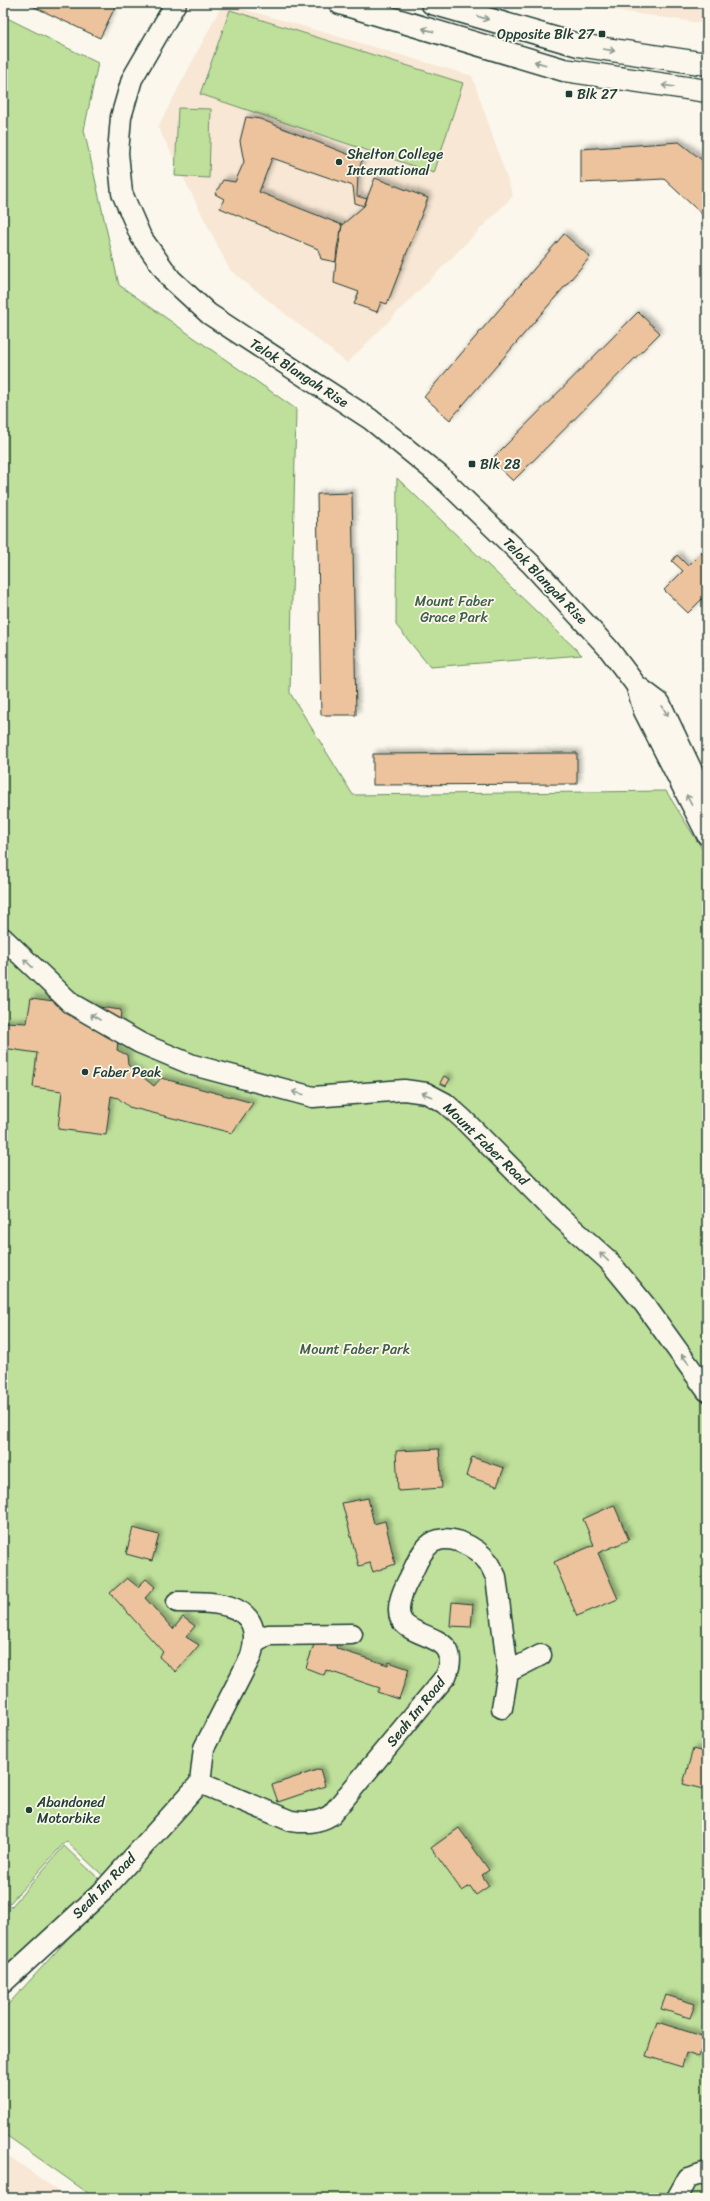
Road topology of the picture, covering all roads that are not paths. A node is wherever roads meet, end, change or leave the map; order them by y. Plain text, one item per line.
1 (176, 3) edge
2 (340, 3) edge
3 (432, 3) edge
4 (707, 64) edge
5 (707, 90) edge
6 (636, 685) junction
7 (707, 802) edge
8 (707, 835) edge
9 (3, 938) edge
10 (707, 1391) edge
11 (177, 1602) dead end
12 (352, 1634) dead end
13 (255, 1643) junction
14 (541, 1655) dead end
15 (508, 1672) junction
16 (502, 1708) dead end
17 (200, 1783) junction
18 (3, 1983) edge
19 (707, 2172) edge
20 (677, 2198) edge

1 - 6 street, Telok Blangah Rise
5 -> 2 main road
3 -> 4 main road
6 -> 7 street, Telok Blangah Rise
8 -> 6 street, Telok Blangah Rise
10 -> 9 street, Mount Faber Road
11 - 13 street
12 - 13 street
13 - 17 street
14 - 15 street
15 - 16 street, Seah Im Road
15 - 17 street, Seah Im Road
17 - 18 street, Seah Im Road
19 - 20 street

